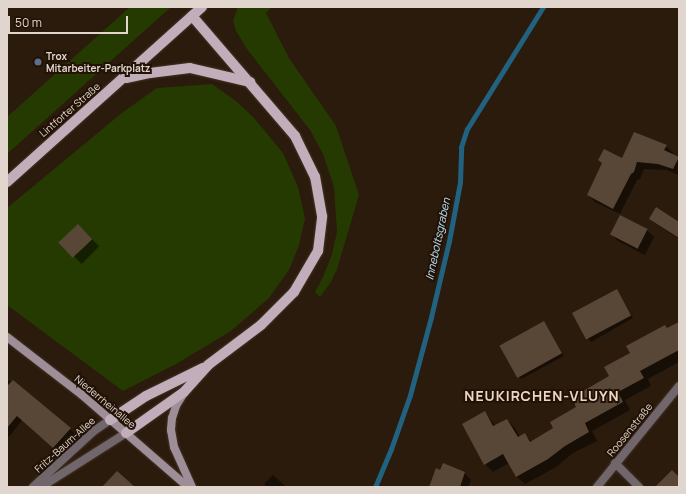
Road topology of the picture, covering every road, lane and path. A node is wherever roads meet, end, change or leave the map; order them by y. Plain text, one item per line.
1 (202, 7) edge
2 (192, 16) junction
3 (124, 78) junction
4 (250, 82) junction
5 (7, 182) edge
6 (7, 337) edge
7 (208, 365) junction
8 (679, 386) edge
9 (184, 392) junction
10 (110, 420) junction
11 (126, 433) junction
12 (615, 463) junction
13 (33, 487) edge
14 (41, 487) edge
15 (188, 487) edge
16 (192, 487) edge
17 (597, 487) edge
18 (639, 487) edge

1 - 2 main road, Lintforter Straße
2 - 3 main road, Lintforter Straße
2 - 4 main road
3 - 4 main road
3 - 5 main road, Lintforter Straße
4 - 7 main road
6 - 10 main road, Niederrheinallee
7 - 9 main road
7 - 10 main road
8 - 12 street, Roosenstraße
9 - 11 main road
9 - 16 main road
10 - 11 main road, Niederrheinallee
10 - 13 street, Fritz-Baum-Allee
11 - 14 street, Fritz-Baum-Allee
11 - 15 main road, Niederrheinallee
12 - 17 street, Roosenstraße
12 - 18 street

